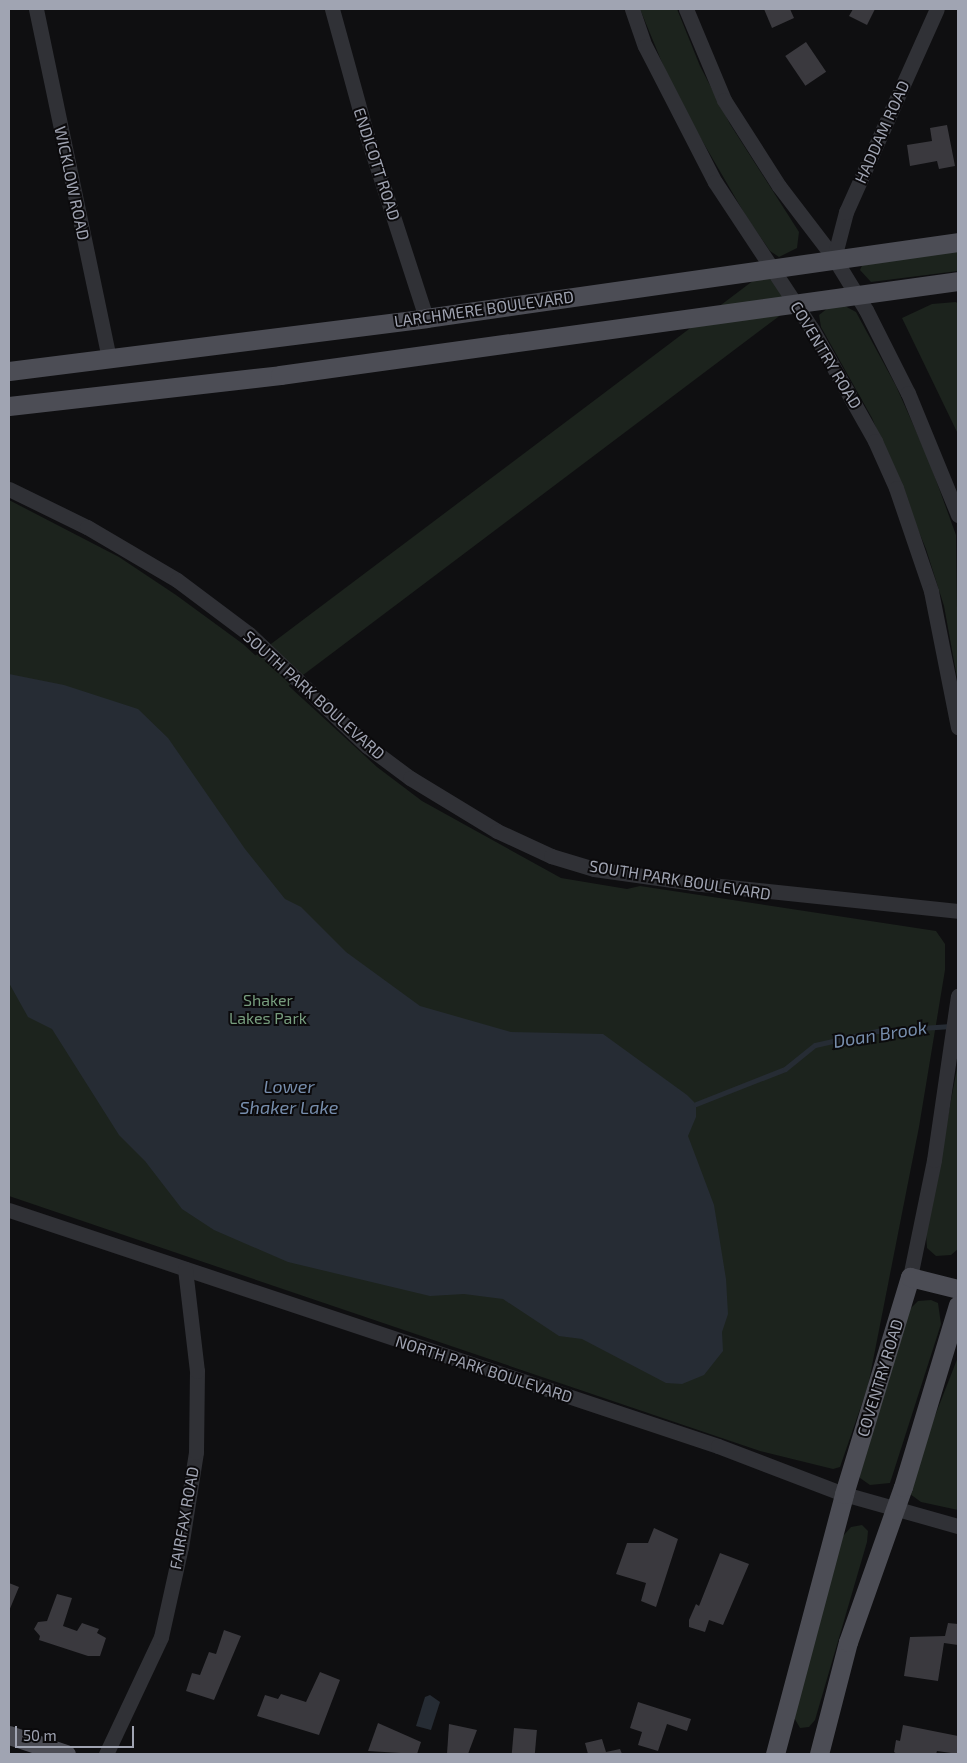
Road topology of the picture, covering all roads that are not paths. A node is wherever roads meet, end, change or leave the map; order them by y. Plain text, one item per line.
1 (36, 9) edge
2 (332, 9) edge
3 (632, 9) edge
4 (686, 9) edge
5 (936, 9) edge
6 (958, 242) edge
7 (834, 258) junction
8 (770, 268) junction
9 (958, 281) edge
10 (858, 296) junction
11 (796, 303) junction
12 (426, 318) junction
13 (109, 357) junction
14 (9, 371) edge
15 (9, 406) edge
16 (9, 489) edge
17 (958, 515) edge
18 (958, 727) edge
19 (958, 911) edge
20 (958, 997) edge
21 (9, 1210) edge
22 (185, 1270) junction
23 (910, 1277) junction
24 (955, 1283) edge
25 (958, 1305) edge
26 (844, 1494) junction
27 (895, 1510) junction
28 (958, 1526) edge
29 (9, 1735) edge
30 (66, 1754) edge
31 (106, 1754) edge
32 (775, 1754) edge
33 (819, 1754) edge

1 - 13 street, WICKLOW ROAD
2 - 12 street, ENDICOTT ROAD
3 - 8 street, COVENTRY ROAD
4 - 7 street
5 - 7 street, HADDAM ROAD
6 - 7 main road, LARCHMERE BOULEVARD
7 - 8 main road, LARCHMERE BOULEVARD
7 - 10 street
8 - 11 street, COVENTRY ROAD
8 - 12 main road, LARCHMERE BOULEVARD
9 - 10 main road
10 - 11 main road
10 - 17 street
11 - 15 main road
11 - 18 street, COVENTRY ROAD
12 - 13 main road, LARCHMERE BOULEVARD
13 - 14 main road, LARCHMERE BOULEVARD
16 - 19 street, SOUTH PARK BOULEVARD
20 - 23 street, COVENTRY ROAD
21 - 22 street, NORTH PARK BOULEVARD
22 - 26 street, NORTH PARK BOULEVARD
22 - 31 street, FAIRFAX ROAD
23 - 24 main road
23 - 26 main road, COVENTRY ROAD
25 - 27 main road
26 - 27 street, NORTH PARK BOULEVARD
26 - 32 main road, COVENTRY ROAD
27 - 28 street, NORTH PARK BOULEVARD
27 - 33 main road
29 - 30 main road

